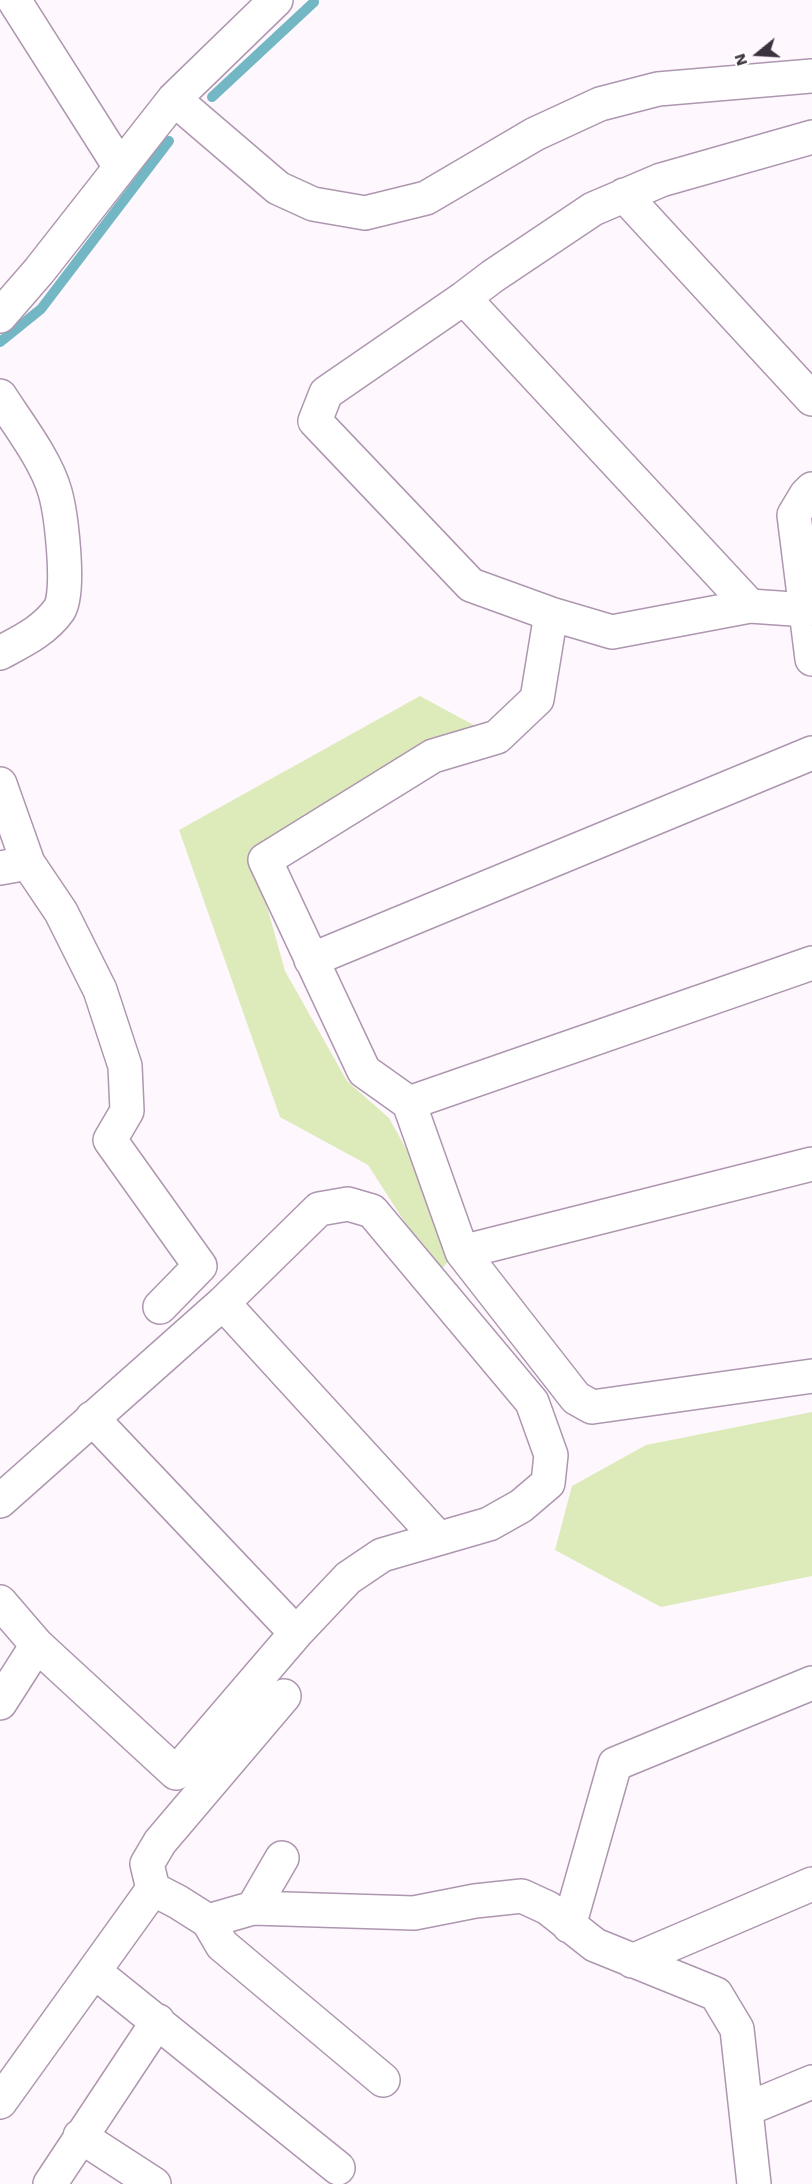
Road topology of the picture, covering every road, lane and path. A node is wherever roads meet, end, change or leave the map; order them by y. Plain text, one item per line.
1 (14, 0) edge
2 (276, 0) edge
3 (812, 76) edge
4 (174, 99) junction
5 (812, 137) edge
6 (120, 167) junction
7 (624, 195) junction
8 (464, 298) junction
9 (0, 316) edge
10 (0, 396) edge
11 (812, 399) edge
12 (812, 489) edge
13 (750, 606) junction
14 (807, 610) junction
15 (551, 614) junction
16 (0, 653) edge
17 (812, 659) edge
18 (812, 753) edge
19 (0, 783) edge
20 (14, 866) edge
21 (310, 960) junction
22 (812, 963) edge
23 (409, 1103) junction
24 (812, 1164) edge
25 (462, 1252) junction
26 (223, 1303) junction
27 (160, 1307) dead end
28 (812, 1376) edge
29 (92, 1418) junction
30 (0, 1501) edge
31 (438, 1539) junction
32 (0, 1602) edge
33 (296, 1633) junction
34 (37, 1645) junction
35 (812, 1683) edge
36 (285, 1696) dead end
37 (0, 1703) edge
38 (282, 1858) dead end
39 (812, 1884) edge
40 (153, 1889) junction
41 (253, 1908) junction
42 (208, 1922) junction
43 (569, 1926) junction
44 (632, 1961) junction
45 (95, 1972) junction
46 (158, 2021) junction
47 (383, 2080) dead end
48 (812, 2082) edge
49 (0, 2102) edge
50 (747, 2109) junction
51 (80, 2136) junction
52 (338, 2168) dead end
53 (50, 2184) edge
54 (154, 2184) edge
55 (754, 2184) edge

1 - 6 street
2 - 4 street
3 - 4 street
4 - 6 street
5 - 7 street
6 - 9 street
7 - 8 street
7 - 11 street
8 - 13 street
8 - 15 street
10 - 16 street
12 - 14 street
13 - 14 street
13 - 15 street
14 - 17 street
15 - 21 street
18 - 21 street
19 - 20 street
20 - 27 street
21 - 23 street
22 - 23 street
23 - 25 street
24 - 25 street
25 - 28 street
26 - 29 street
26 - 31 street
26 - 31 street
29 - 30 street
29 - 33 street
31 - 33 street
32 - 34 street
33 - 34 street
34 - 37 street
35 - 43 street
36 - 40 street
38 - 41 street
39 - 44 street
40 - 42 street
40 - 45 street
41 - 42 street
41 - 43 street
42 - 47 street
43 - 44 street
44 - 50 street
45 - 46 street
45 - 49 street
46 - 51 street
46 - 52 street
48 - 50 street
50 - 55 street
51 - 53 street
51 - 54 street

